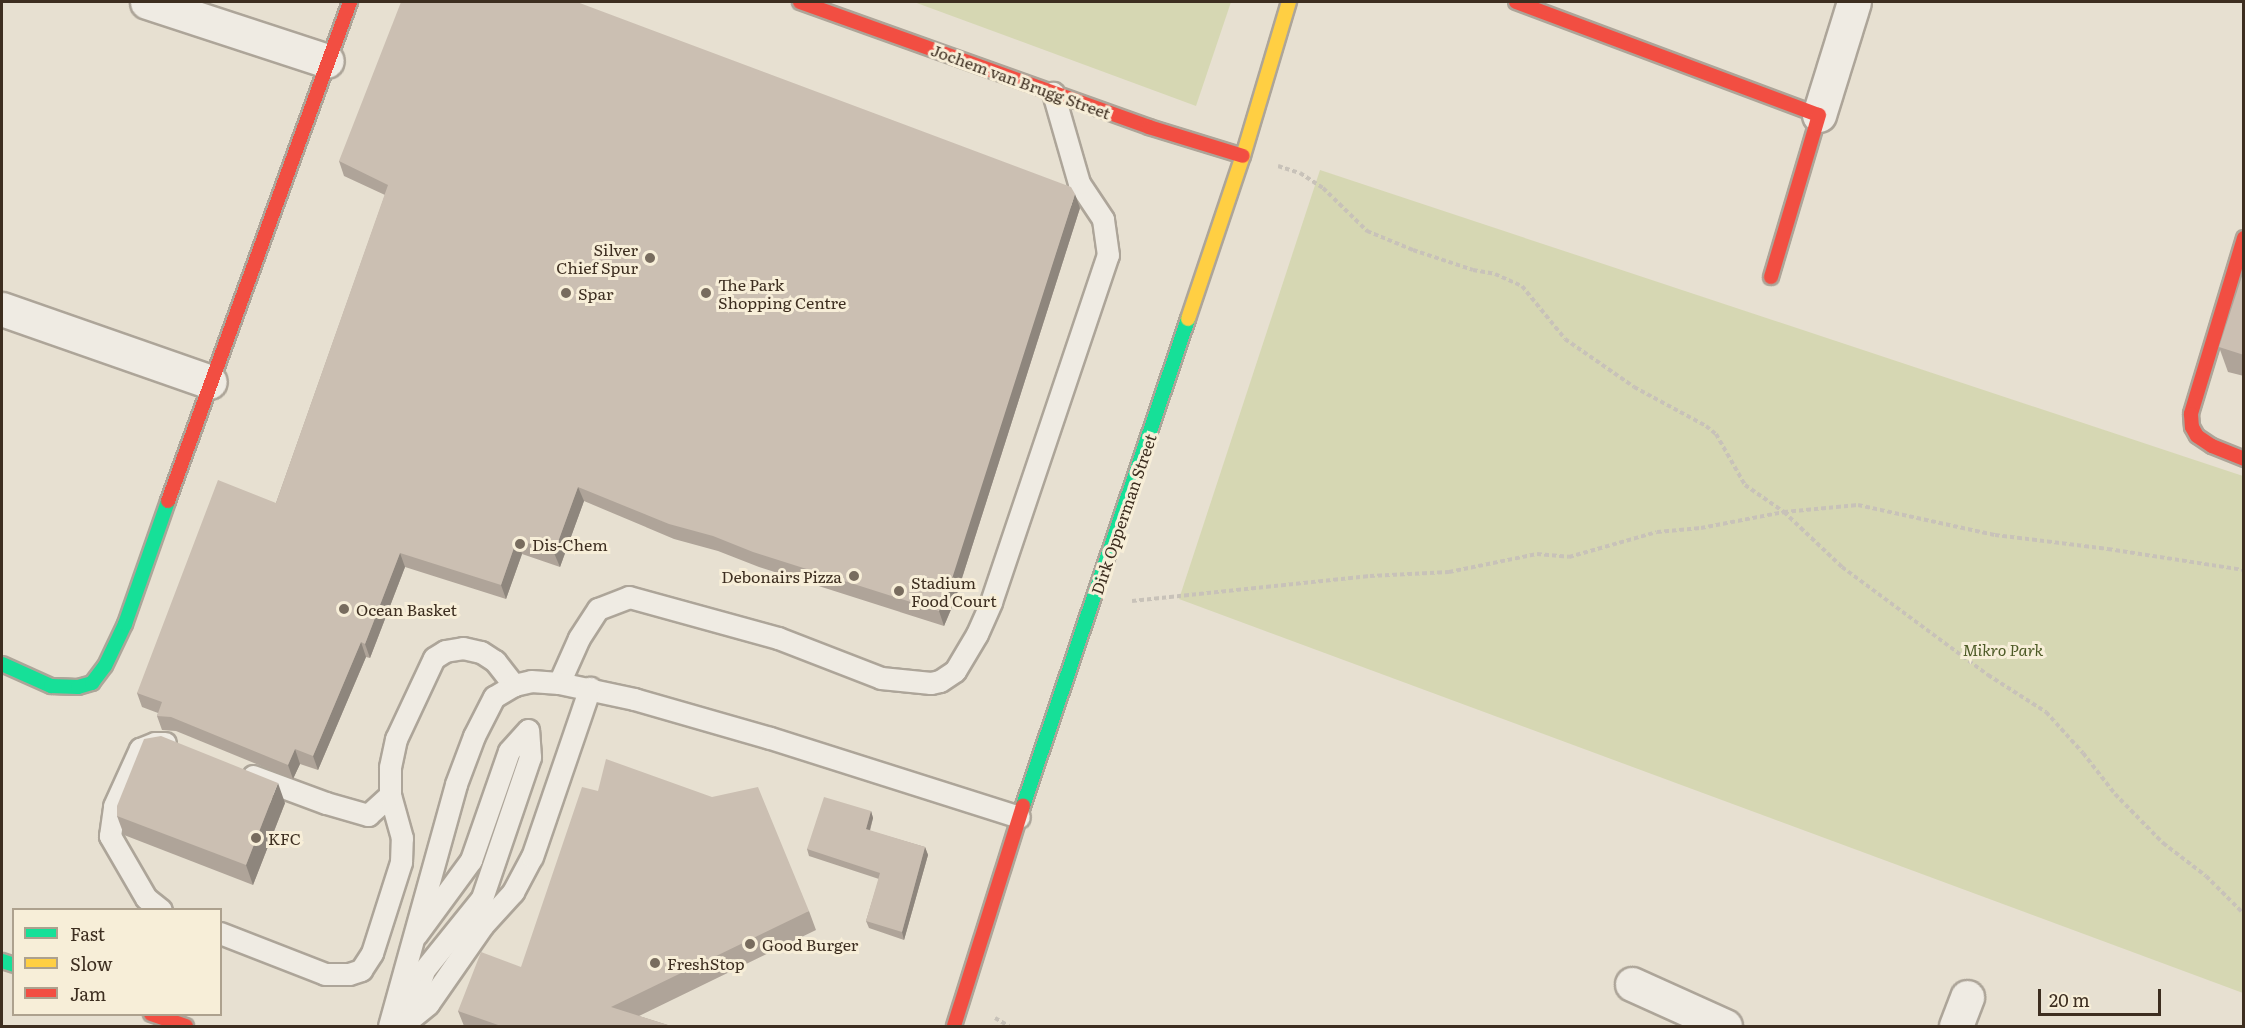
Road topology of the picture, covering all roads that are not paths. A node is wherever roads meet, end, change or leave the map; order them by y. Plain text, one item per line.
1 (147, 2) edge
2 (350, 2) edge
3 (800, 2) edge
4 (1289, 2) edge
5 (1516, 2) edge
6 (1854, 2) edge
7 (327, 61) junction
8 (1053, 93) junction
9 (1819, 115) junction
10 (1244, 156) junction
11 (2242, 245) edge
12 (1771, 277) dead end
13 (2, 309) edge
14 (210, 382) junction
15 (2244, 459) edge
16 (2, 664) edge
17 (559, 682) junction
18 (514, 685) junction
19 (590, 688) junction
20 (182, 748) edge
21 (231, 768) edge
22 (390, 795) junction
23 (1019, 817) junction
24 (159, 908) edge
25 (222, 934) edge
26 (412, 940) junction
27 (1632, 984) dead end
28 (158, 1016) edge
29 (186, 1026) edge
30 (389, 1026) edge
31 (401, 1026) edge
32 (954, 1026) edge
33 (1725, 1026) edge

1 - 7 street
2 - 7 street
3 - 8 street, Jochem van Brugg Street
4 - 10 street, Dirk Opperman Street
5 - 9 street
6 - 9 street
7 - 14 street
8 - 10 street, Jochem van Brugg Street
8 - 17 lane
9 - 12 street
10 - 23 street, Dirk Opperman Street
11 - 15 street
13 - 14 street
14 - 16 street
17 - 18 lane
17 - 19 lane
18 - 22 lane
18 - 26 lane
19 - 23 lane
19 - 31 lane
20 - 24 lane
21 - 22 lane
22 - 25 lane
23 - 32 street, Dirk Opperman Street
26 - 30 lane
26 - 31 lane
27 - 33 street
28 - 29 street

